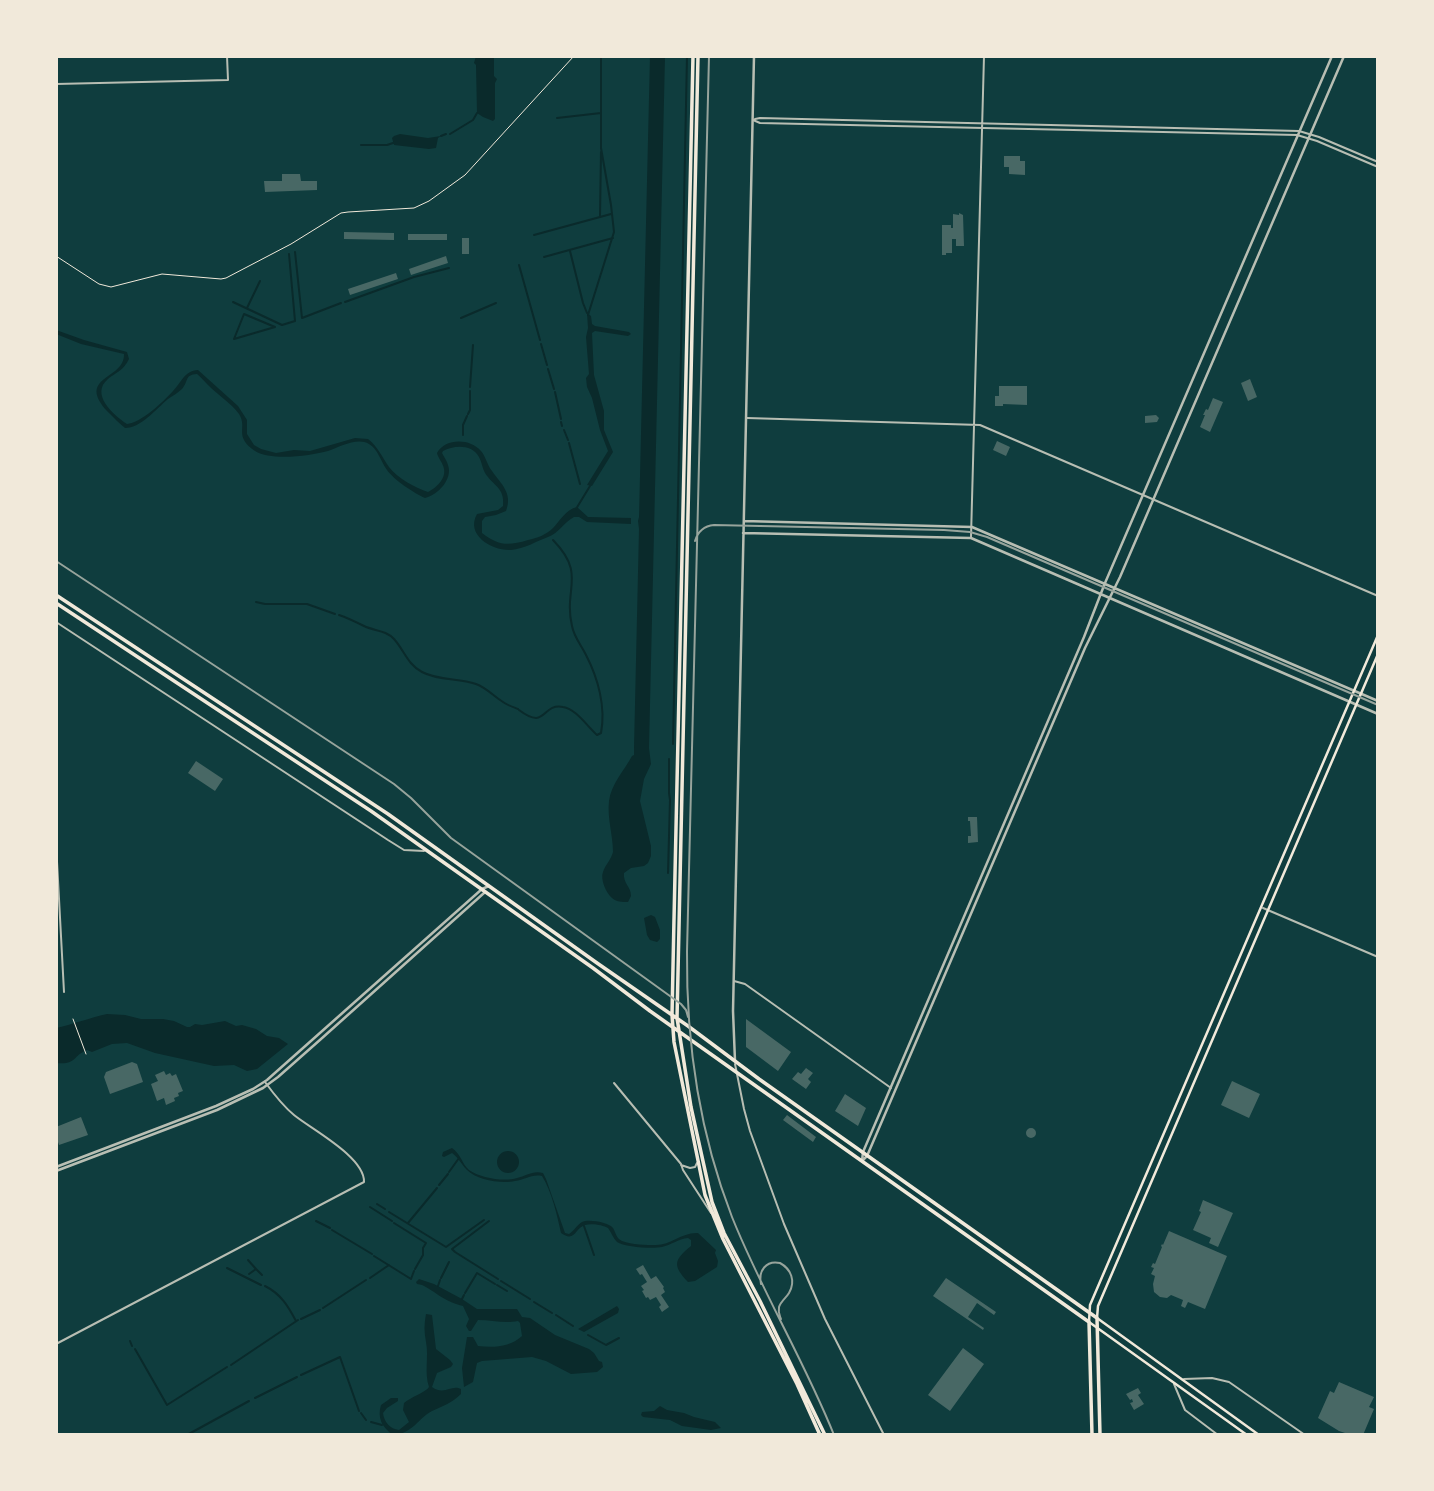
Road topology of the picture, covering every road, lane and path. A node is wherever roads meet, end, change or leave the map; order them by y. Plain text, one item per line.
1 (227, 56) edge
2 (574, 56) edge
3 (696, 56) edge
4 (754, 56) edge
5 (984, 56) edge
6 (1332, 56) edge
7 (1344, 56) edge
8 (56, 84) edge
9 (752, 120) junction
10 (982, 125) junction
11 (1298, 133) junction
12 (1310, 136) junction
13 (1378, 162) edge
14 (1378, 167) edge
15 (56, 256) edge
16 (746, 418) junction
17 (975, 424) junction
18 (1143, 495) junction
19 (1153, 500) junction
20 (744, 522) junction
21 (972, 527) junction
22 (743, 533) junction
23 (971, 538) junction
24 (1105, 583) junction
25 (1115, 587) junction
26 (56, 594) edge
27 (1100, 594) junction
28 (1378, 596) edge
29 (1109, 598) junction
30 (56, 603) edge
31 (56, 622) edge
32 (1378, 635) edge
33 (1378, 654) edge
34 (1354, 690) junction
35 (1361, 693) junction
36 (1378, 701) edge
37 (1349, 702) junction
38 (1356, 705) junction
39 (1378, 714) edge
40 (56, 844) edge
41 (427, 850) junction
42 (489, 886) junction
43 (484, 890) junction
44 (1261, 907) junction
45 (1268, 910) junction
46 (56, 947) edge
47 (61, 947) junction
48 (1378, 957) edge
49 (733, 981) junction
50 (64, 992) dead end
51 (674, 1016) junction
52 (74, 1018) dead end
53 (673, 1028) junction
54 (679, 1032) junction
55 (86, 1054) dead end
56 (735, 1064) junction
57 (737, 1073) junction
58 (266, 1083) junction
59 (614, 1083) dead end
60 (891, 1088) junction
61 (895, 1091) junction
62 (865, 1154) junction
63 (697, 1160) junction
64 (862, 1161) junction
65 (681, 1164) junction
66 (56, 1169) edge
67 (711, 1213) junction
68 (1089, 1312) junction
69 (1097, 1318) junction
70 (1089, 1322) junction
71 (1098, 1328) junction
72 (56, 1344) edge
73 (1181, 1379) junction
74 (1174, 1383) junction
75 (822, 1435) edge
76 (884, 1435) edge
77 (1092, 1435) edge
78 (1100, 1435) edge
79 (1218, 1435) edge
80 (1247, 1435) edge
81 (1259, 1435) edge
82 (1305, 1435) edge

1 - 8 street
2 - 15 path
3 - 51 main road
4 - 9 street
5 - 10 street
6 - 11 street
7 - 12 street
9 - 10 street
9 - 16 street
10 - 11 street
10 - 17 street
11 - 12 street
11 - 18 street
12 - 13 street
12 - 14 street
12 - 19 street
16 - 17 street
16 - 20 street
17 - 18 street
17 - 21 street
18 - 19 street
18 - 24 street
19 - 25 street
19 - 28 street
20 - 21 street
20 - 22 street
21 - 23 street
21 - 24 street
22 - 23 street
22 - 49 street
23 - 27 street
24 - 25 street
24 - 27 street
25 - 29 street
25 - 34 street
26 - 42 main road
27 - 29 street
27 - 60 street
29 - 37 street
29 - 61 street
30 - 41 main road
31 - 41 street
32 - 34 main road
33 - 35 main road
34 - 35 street
34 - 37 main road
35 - 36 street
35 - 38 main road
37 - 38 street
37 - 44 main road
38 - 39 street
38 - 45 main road
40 - 47 street
41 - 43 main road
42 - 43 street
42 - 51 main road
43 - 53 main road
43 - 58 street
44 - 45 street
44 - 68 main road
45 - 48 street
45 - 69 main road
46 - 47 street
47 - 50 street
49 - 56 street
49 - 60 street
51 - 53 main road
51 - 54 main road
51 - 56 main road
52 - 55 path
53 - 54 main road
53 - 63 main road
54 - 57 main road
54 - 75 main road
56 - 57 street
56 - 62 main road
57 - 64 main road
57 - 76 street
58 - 66 street
58 - 72 street
59 - 65 street
60 - 61 street
60 - 62 street
61 - 62 street
62 - 64 street
62 - 68 main road
63 - 65 street
63 - 67 main road
64 - 70 main road
65 - 67 street
67 - 75 main road
68 - 69 main road
68 - 70 main road
69 - 71 main road
69 - 73 main road
70 - 71 main road
70 - 77 main road
71 - 74 main road
71 - 78 main road
73 - 81 main road
73 - 82 street
74 - 79 street
74 - 80 main road

